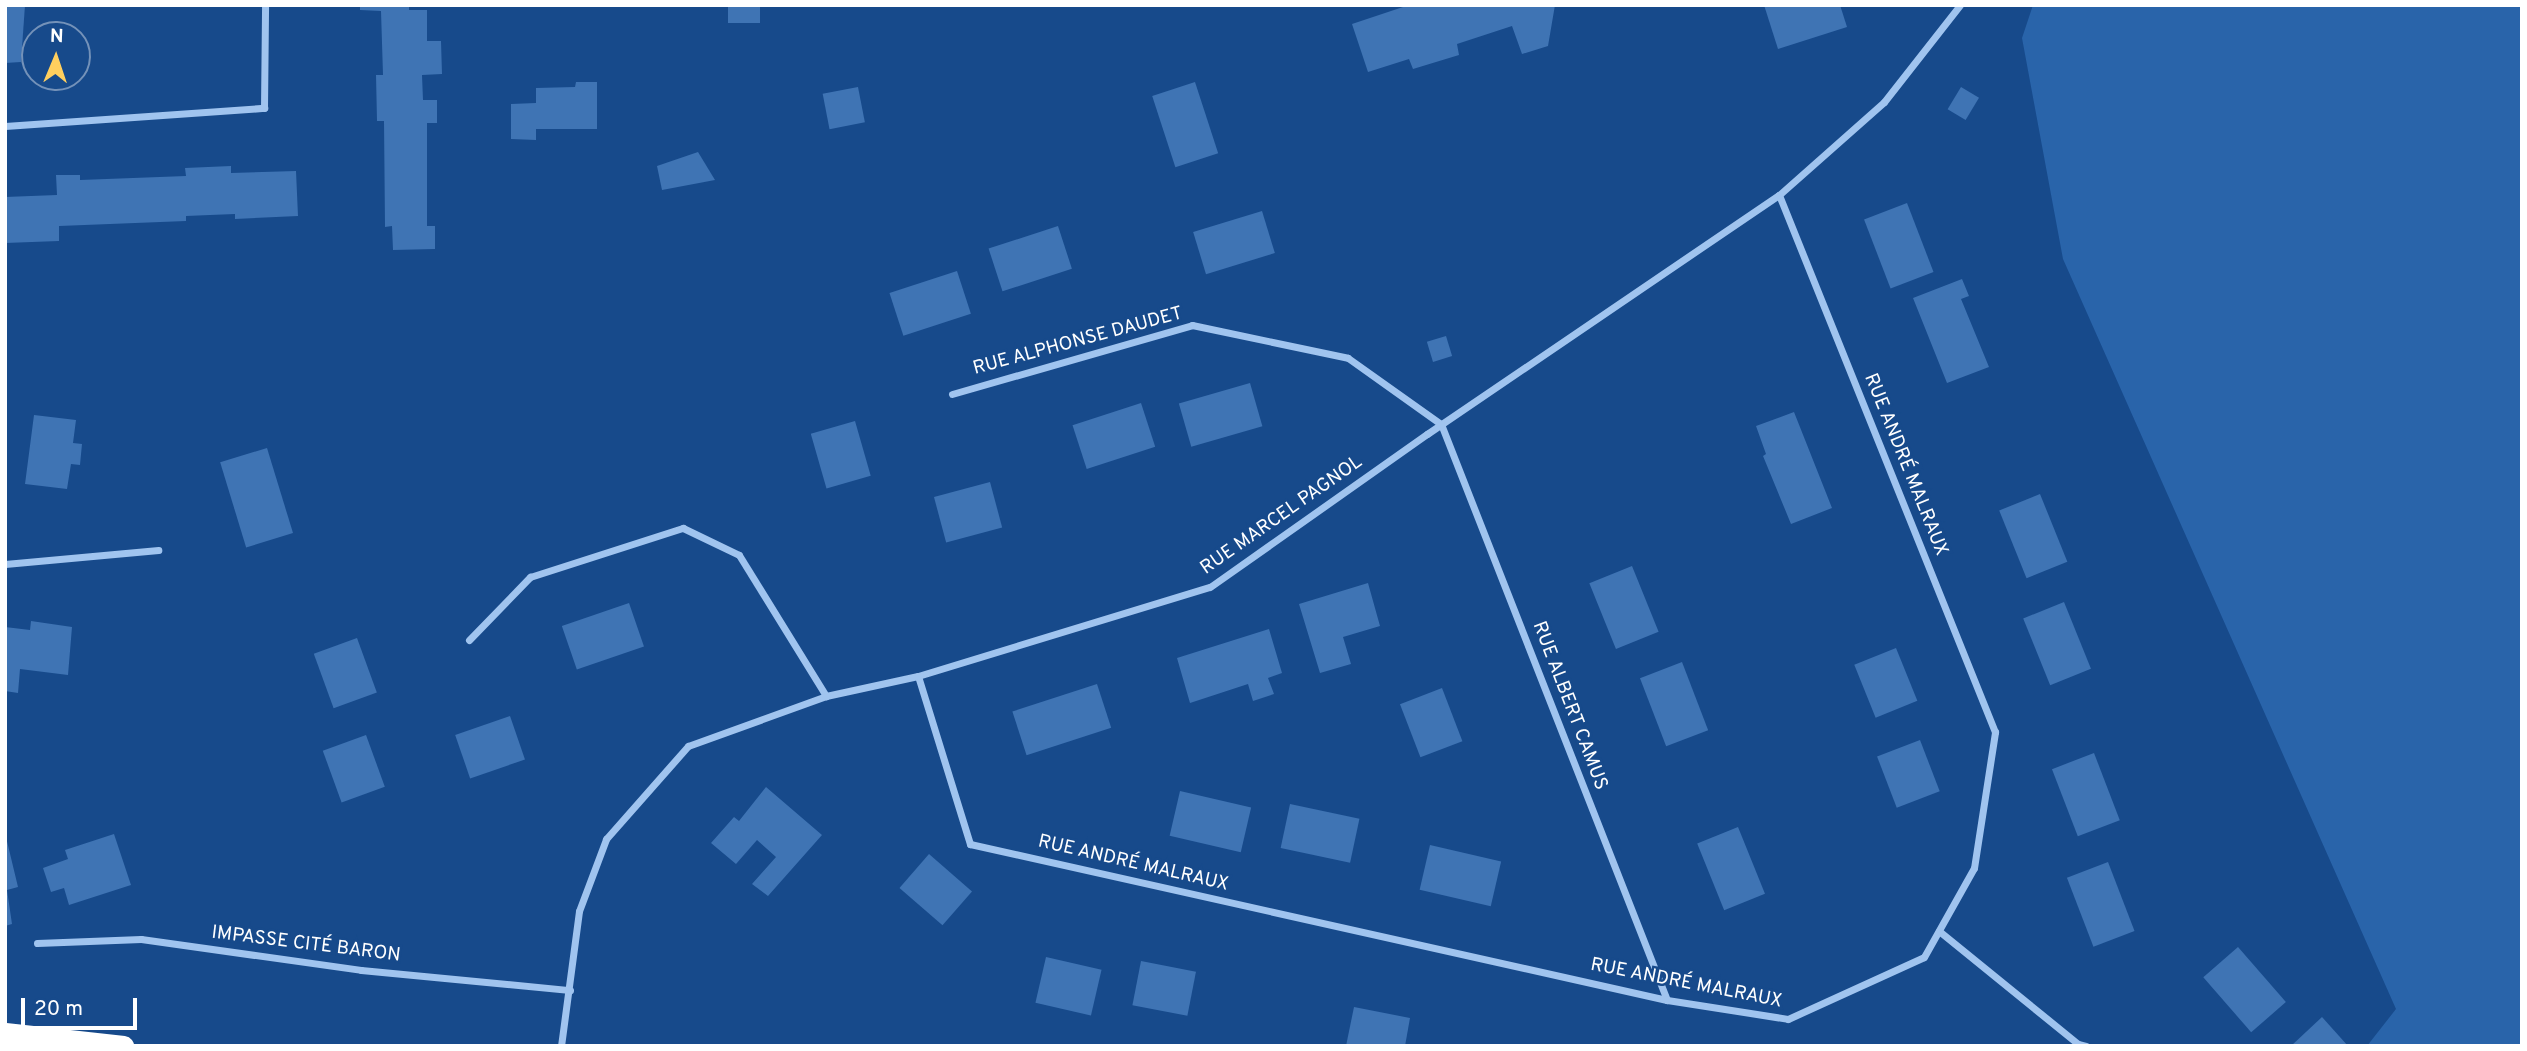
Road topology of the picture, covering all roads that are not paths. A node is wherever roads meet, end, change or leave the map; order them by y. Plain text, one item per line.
1 (265, 5) edge
2 (1960, 5) edge
3 (5, 127) edge
4 (1779, 195) junction
5 (952, 394) dead end
6 (1441, 424) junction
7 (159, 550) dead end
8 (5, 564) edge
9 (469, 640) dead end
10 (918, 676) junction
11 (827, 696) junction
12 (1939, 931) junction
13 (37, 943) dead end
14 (570, 990) junction
15 (1667, 1000) junction
16 (5, 1034) edge
17 (122, 1046) edge
18 (561, 1046) edge
19 (2086, 1046) edge

1 - 3 street
2 - 4 street, RUE MARCEL PAGNOL
4 - 6 street, RUE MARCEL PAGNOL
4 - 12 street, RUE ANDRÉ MALRAUX
5 - 6 street, RUE ALPHONSE DAUDET
6 - 10 street, RUE MARCEL PAGNOL
6 - 15 street, RUE ALBERT CAMUS
7 - 8 street
9 - 11 street
10 - 11 street, RUE MARCEL PAGNOL
10 - 15 street, RUE ANDRÉ MALRAUX
11 - 14 street, RUE MARCEL PAGNOL
12 - 15 street, RUE ANDRÉ MALRAUX
12 - 19 street
13 - 14 street, IMPASSE CITÉ BARON
14 - 18 street, RUE MARCEL PAGNOL
16 - 17 highway

